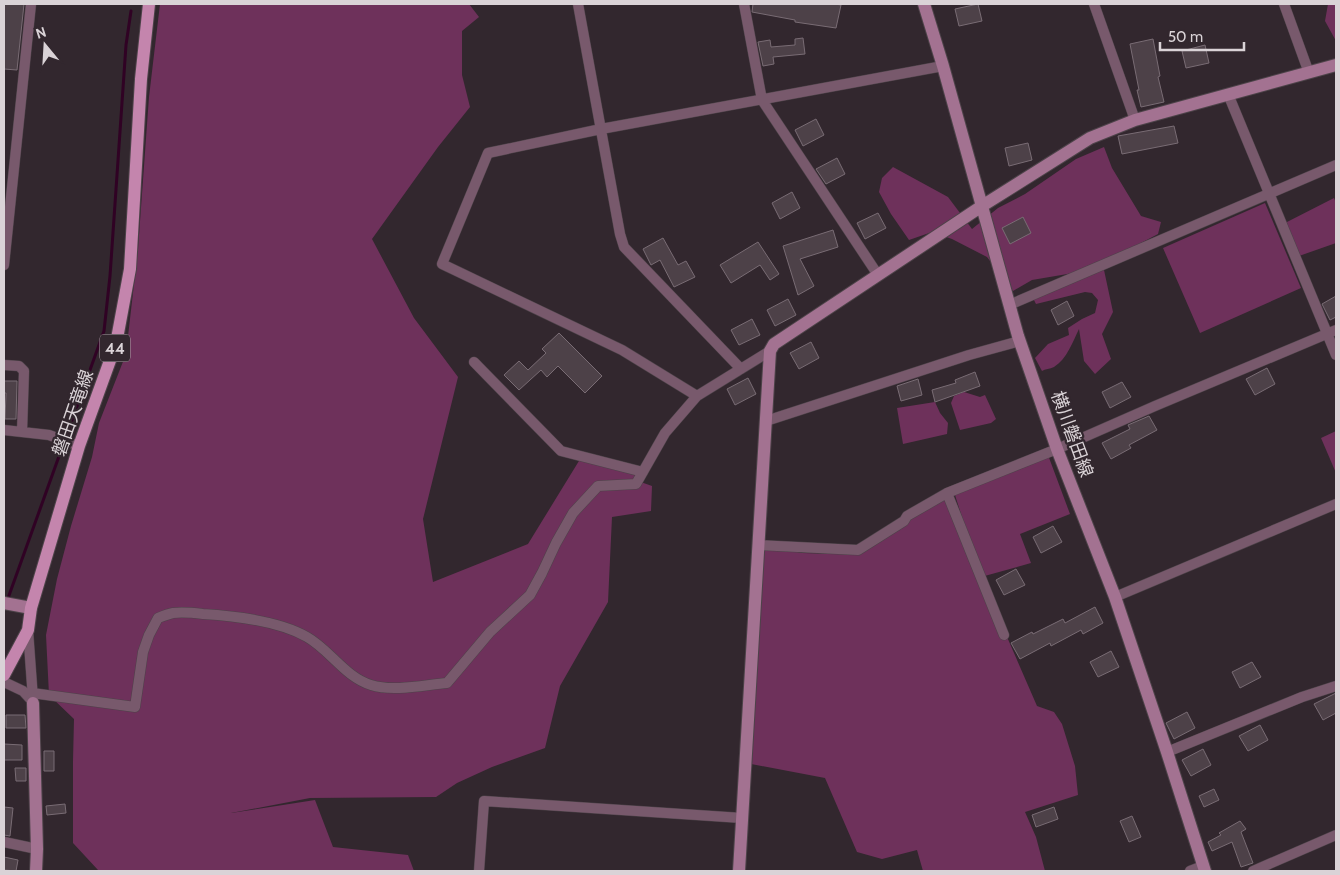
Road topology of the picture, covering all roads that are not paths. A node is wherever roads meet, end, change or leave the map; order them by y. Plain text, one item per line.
1 (32, 4) edge
2 (149, 4) edge
3 (578, 4) edge
4 (744, 4) edge
5 (924, 4) edge
6 (1094, 4) edge
7 (1284, 4) edge
8 (1336, 65) edge
9 (942, 66) junction
10 (1309, 73) junction
11 (1228, 94) junction
12 (762, 100) junction
13 (1134, 120) junction
14 (601, 129) junction
15 (9, 165) edge
16 (1336, 165) edge
17 (1270, 194) junction
18 (982, 206) junction
19 (4, 265) edge
20 (878, 275) junction
21 (1009, 305) junction
22 (1332, 332) edge
23 (1020, 341) junction
24 (770, 351) junction
25 (1336, 354) edge
26 (474, 362) dead end
27 (4, 365) edge
28 (741, 369) junction
29 (697, 396) junction
30 (766, 421) junction
31 (4, 430) edge
32 (22, 432) junction
33 (79, 446) junction
34 (1057, 450) junction
35 (643, 472) junction
36 (947, 493) junction
37 (1336, 504) edge
38 (758, 545) junction
39 (1115, 597) junction
40 (4, 603) edge
41 (31, 608) junction
42 (28, 630) junction
43 (1004, 635) dead end
44 (4, 675) edge
45 (4, 682) edge
46 (1336, 686) edge
47 (33, 698) junction
48 (1167, 752) junction
49 (742, 818) junction
50 (1336, 835) edge
51 (4, 842) edge
52 (37, 849) junction
53 (1204, 869) edge
54 (36, 871) edge
55 (479, 871) edge
56 (739, 871) edge
57 (1190, 871) edge
58 (1253, 871) edge

1 - 15 street
2 - 33 main road, 磐田天竜線 / 44
3 - 14 street
4 - 12 street
5 - 9 street, 横川磐田線
6 - 13 street
7 - 10 street
8 - 10 street
9 - 12 street
9 - 18 street, 横川磐田線
10 - 11 street
11 - 13 street
11 - 17 street
12 - 14 street
12 - 20 street
13 - 18 street
14 - 28 street
14 - 29 street
15 - 19 street
16 - 17 street
17 - 21 street
17 - 22 street
18 - 20 street
18 - 21 street, 横川磐田線
20 - 24 street
21 - 23 street, 横川磐田線
22 - 25 street
22 - 34 street
23 - 30 street
23 - 34 street, 横川磐田線
24 - 28 street
24 - 30 street
26 - 35 street
27 - 32 street
28 - 29 street
29 - 35 street
30 - 38 street
31 - 32 street
32 - 33 street
33 - 41 main road, 磐田天竜線 / 44
34 - 36 street
34 - 39 street, 横川磐田線
35 - 47 street
36 - 38 street
36 - 43 street
37 - 39 street
38 - 49 street
39 - 48 street, 横川磐田線
40 - 41 street
41 - 42 main road, 磐田天竜線 / 44
42 - 44 main road, 磐田天竜線 / 44
42 - 47 street
45 - 47 street
46 - 48 street
47 - 52 street
48 - 53 street, 横川磐田線
49 - 55 street
49 - 56 street
50 - 58 street
51 - 52 street
52 - 54 street
53 - 57 street

